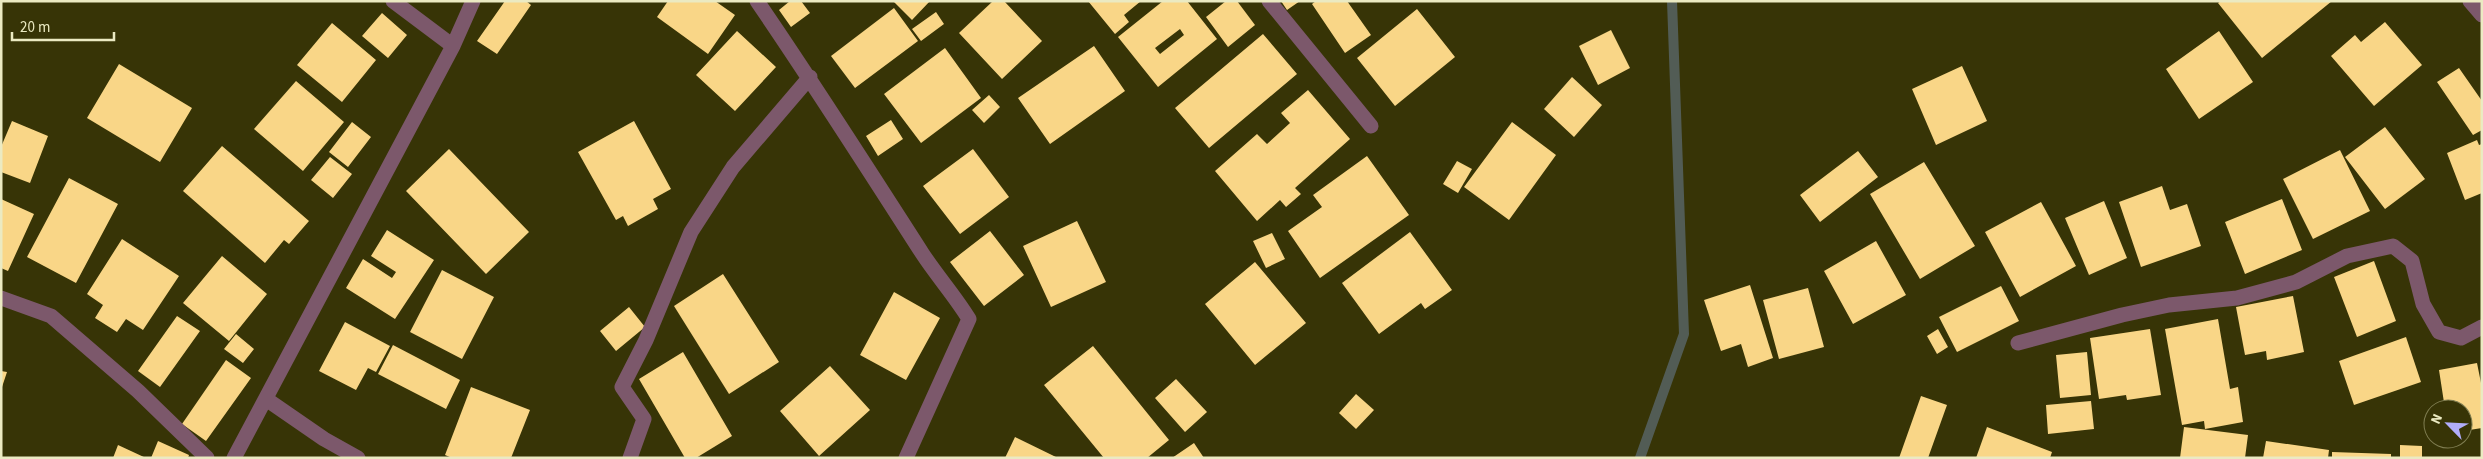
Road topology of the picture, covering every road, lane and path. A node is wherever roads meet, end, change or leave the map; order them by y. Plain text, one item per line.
1 (393, 1) edge
2 (473, 1) edge
3 (757, 1) edge
4 (1269, 1) edge
5 (2470, 1) edge
6 (2482, 15) edge
7 (453, 46) junction
8 (810, 77) junction
9 (1371, 126) dead end
10 (1, 298) edge
11 (2482, 327) edge
12 (2018, 343) dead end
13 (266, 399) junction
14 (207, 458) edge
15 (234, 458) edge
16 (358, 458) edge
17 (630, 458) edge
18 (906, 458) edge

1 - 7 street
2 - 7 street
3 - 8 street
4 - 9 street
5 - 6 street
7 - 13 street
8 - 17 street
8 - 18 street
10 - 14 street
11 - 12 street
13 - 15 street
13 - 16 street

